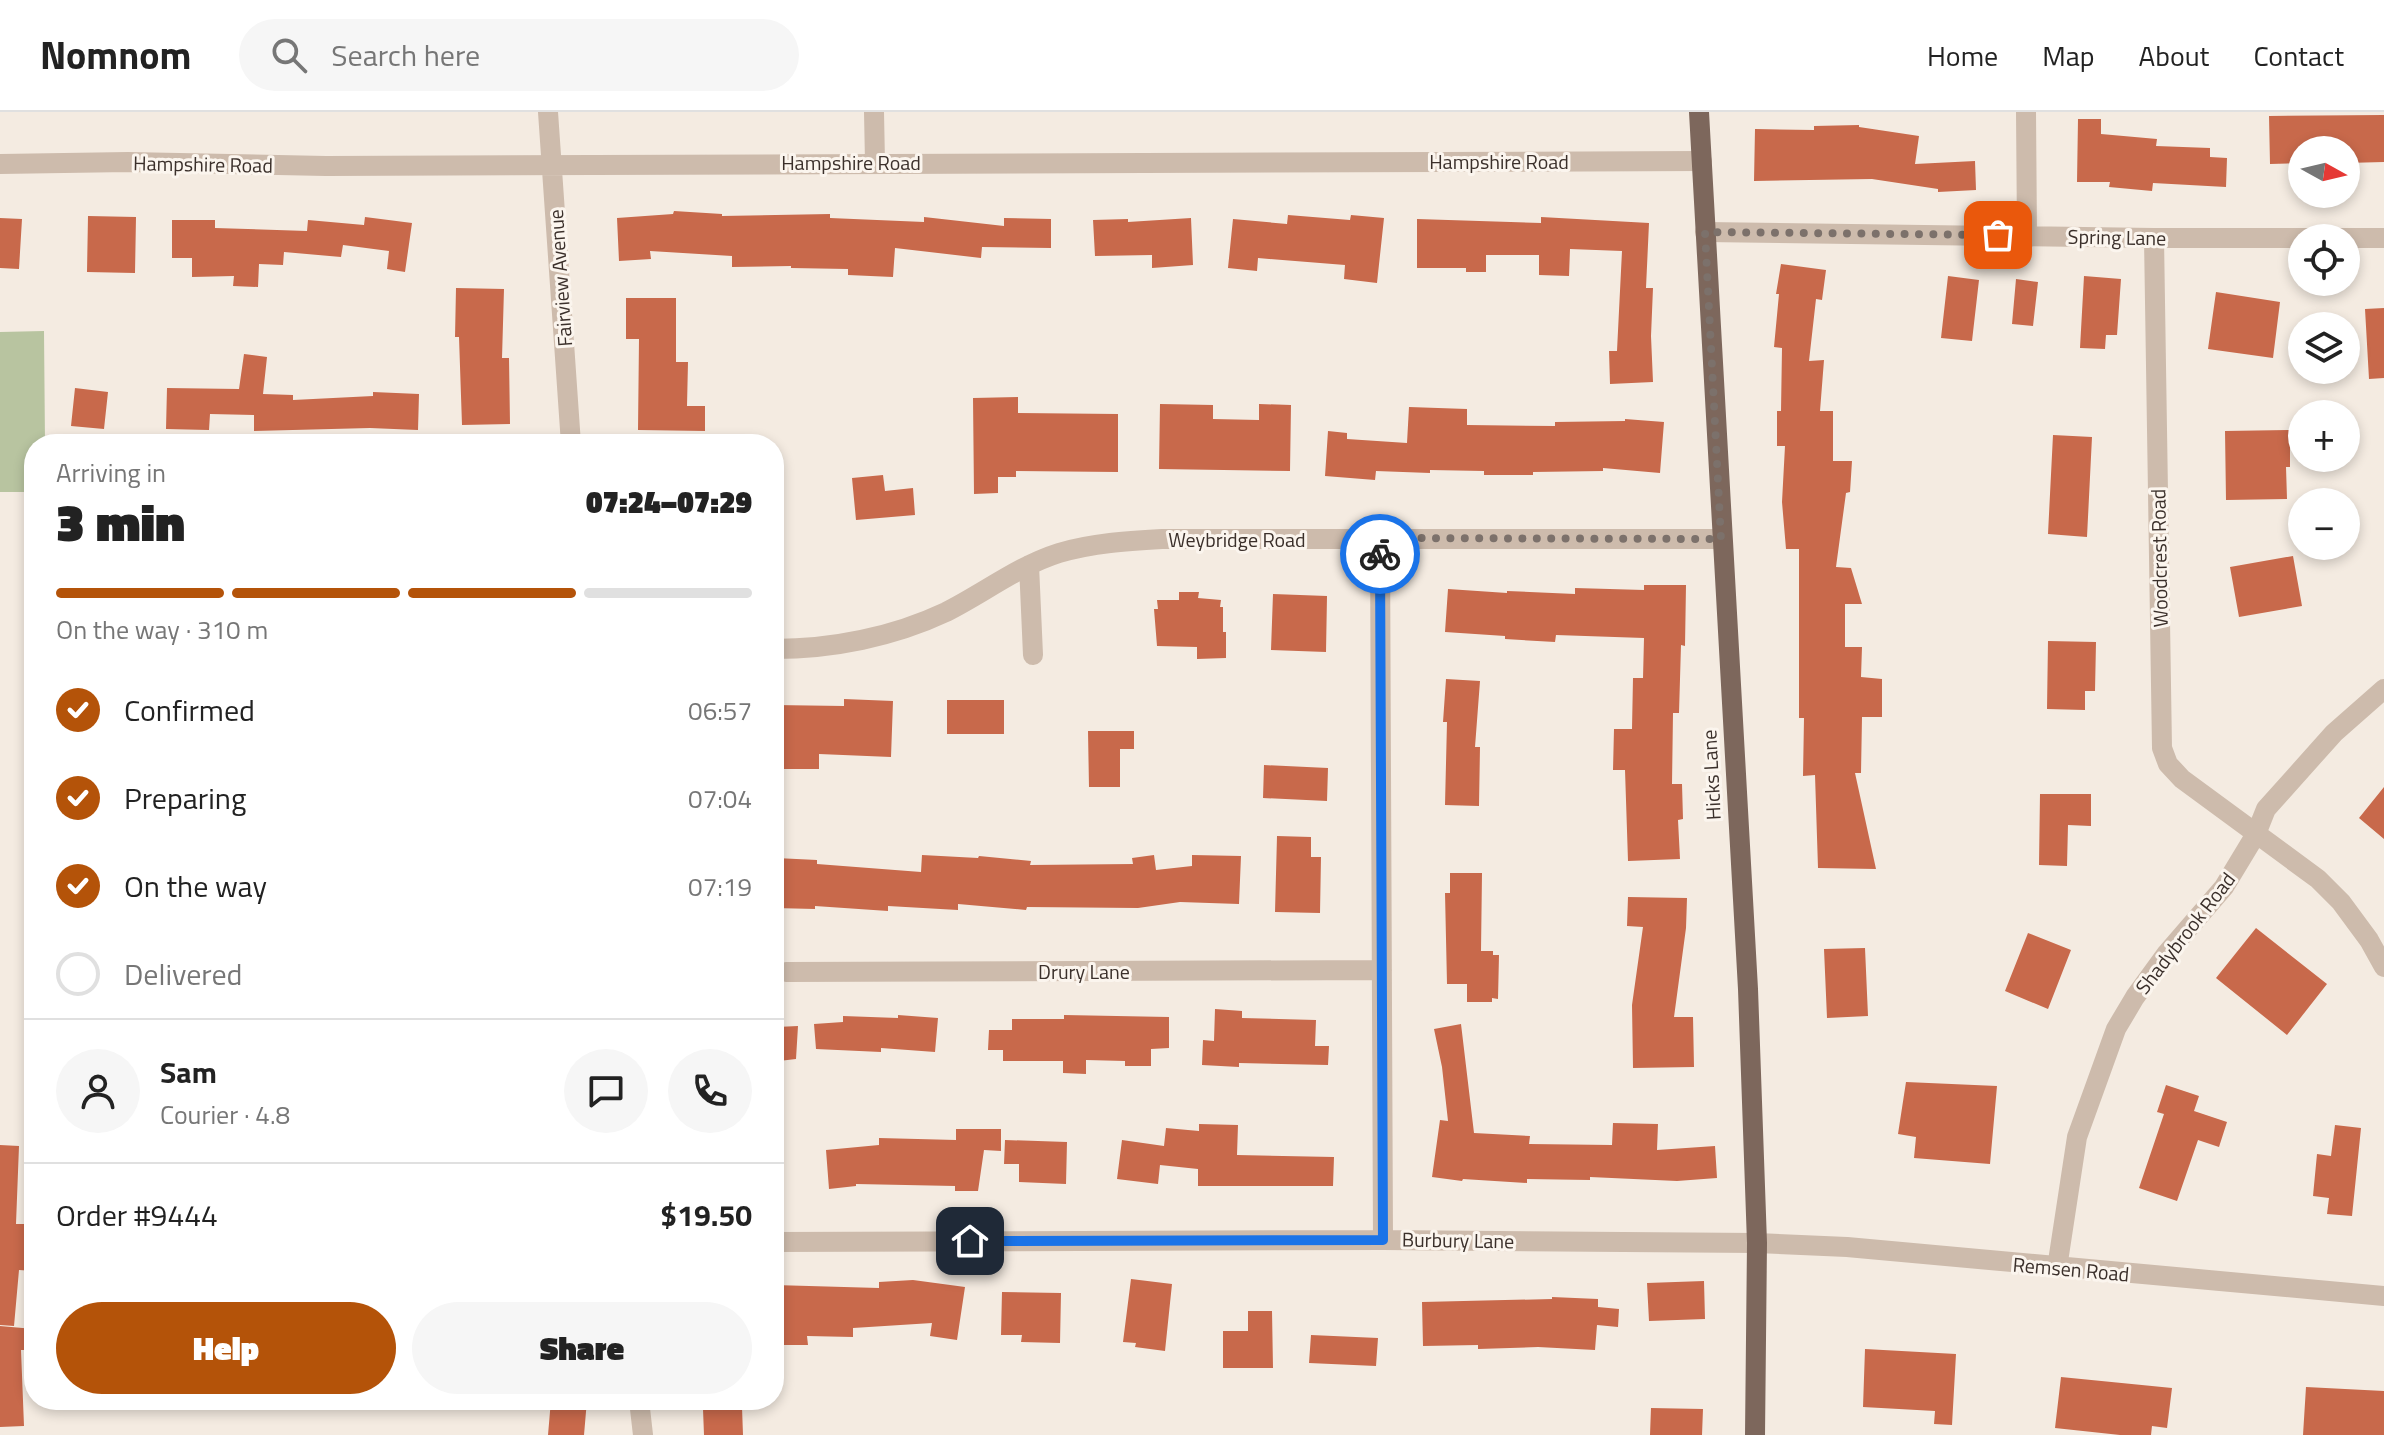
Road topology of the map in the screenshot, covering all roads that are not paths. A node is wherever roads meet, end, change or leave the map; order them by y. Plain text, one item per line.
1 (548, 112) edge
2 (874, 112) edge
3 (1699, 112) edge
4 (2026, 112) edge
5 (1702, 161) junction
6 (875, 162) junction
7 (0, 164) edge
8 (552, 164) junction
9 (1705, 232) junction
10 (2027, 235) junction
11 (2154, 238) junction
12 (2384, 238) edge
13 (570, 434) edge
14 (1380, 538) junction
15 (1721, 539) junction
16 (1029, 565) junction
17 (784, 649) edge
18 (1033, 655) dead end
19 (2384, 689) edge
20 (2256, 834) junction
21 (2384, 967) edge
22 (1382, 970) junction
23 (786, 972) dead end
24 (1383, 1240) junction
25 (784, 1242) edge
26 (1757, 1243) junction
27 (2057, 1268) junction
28 (2384, 1296) edge
29 (640, 1410) edge
30 (643, 1435) edge
31 (1755, 1435) edge

1 - 8 street, Fairview Avenue
2 - 6 street
3 - 5 main road, Hicks Lane
4 - 10 street
5 - 6 street, Hampshire Road
5 - 9 main road, Hicks Lane
6 - 8 street, Hampshire Road
7 - 8 street, Hampshire Road
8 - 13 street, Fairview Avenue
9 - 10 street, Spring Lane
9 - 15 main road, Hicks Lane
10 - 11 street, Spring Lane
11 - 12 street, Spring Lane
11 - 20 street, Woodcrest Road
14 - 15 street, Weybridge Road
14 - 16 street, Weybridge Road
14 - 22 street
15 - 26 main road, Hicks Lane
16 - 17 street, Weybridge Road
16 - 18 street
19 - 20 street, Shadybrook Road
20 - 21 street, Woodcrest Road
20 - 27 street, Shadybrook Road
22 - 23 street, Drury Lane
22 - 24 street
24 - 25 street, Burbury Lane
24 - 26 street, Burbury Lane
26 - 27 street, Remsen Road
26 - 31 main road, Hicks Lane
27 - 28 street, Remsen Road
29 - 30 street

